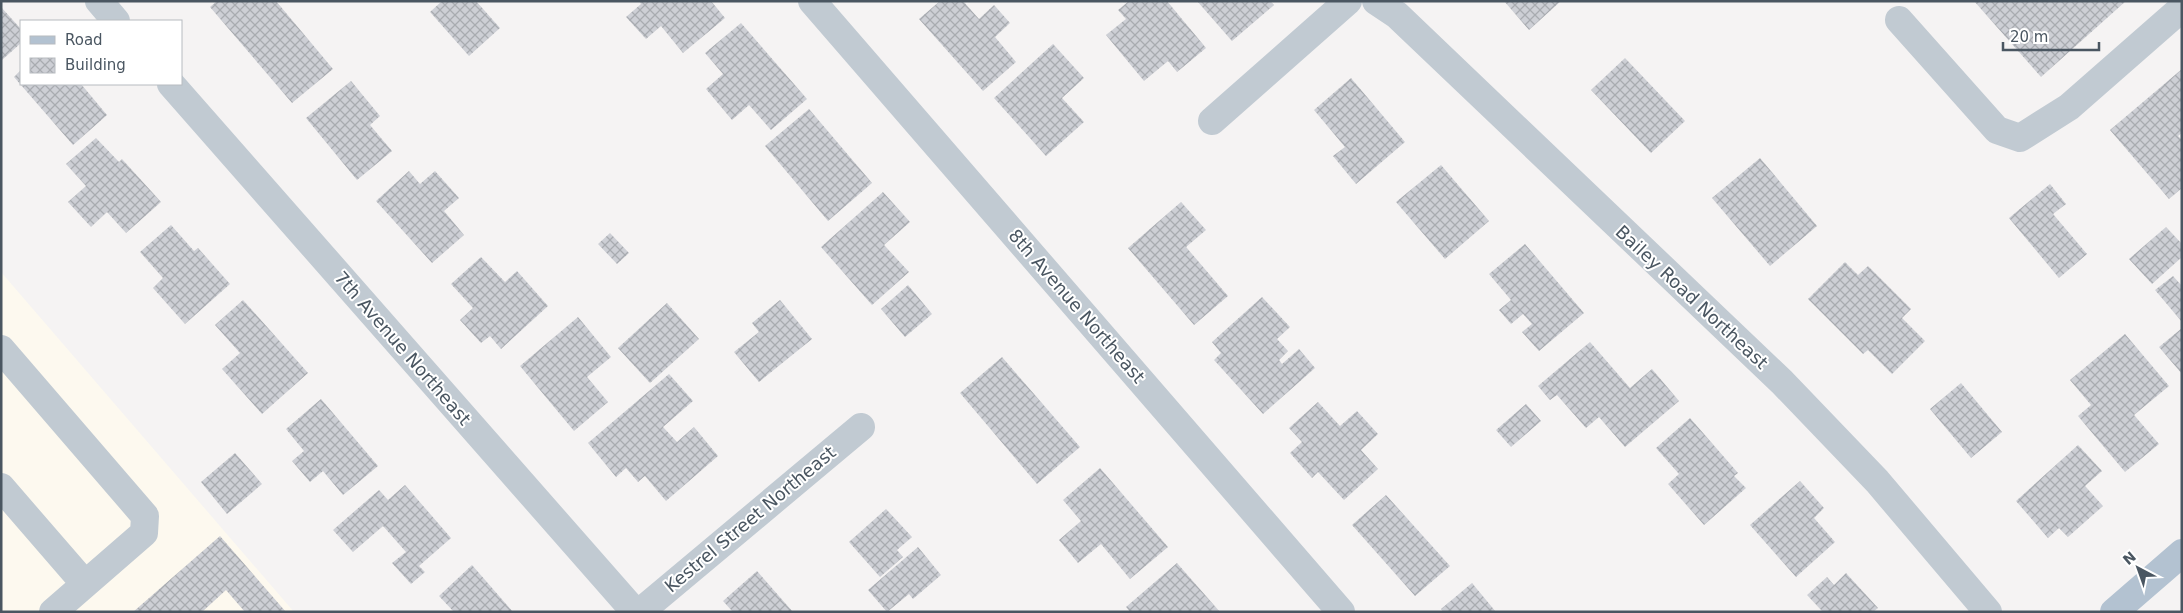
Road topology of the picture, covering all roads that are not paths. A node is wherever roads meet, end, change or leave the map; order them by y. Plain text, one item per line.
1 (99, 1) edge
2 (812, 1) edge
3 (1348, 1) edge
4 (1376, 1) edge
5 (2182, 8) edge
6 (115, 20) edge
7 (1899, 20) dead end
8 (172, 85) edge
9 (1212, 121) dead end
10 (1, 349) edge
11 (860, 427) dead end
12 (1, 487) edge
13 (2182, 553) edge
14 (85, 584) junction
15 (53, 612) edge
16 (635, 612) edge
17 (640, 612) edge
18 (1341, 612) edge
19 (1988, 612) edge
20 (2114, 612) edge

1 - 6 street
2 - 18 street, 8th Avenue Northeast
3 - 9 street
4 - 19 street, Bailey Road Northeast
5 - 7 street
8 - 16 street, 7th Avenue Northeast
10 - 14 street
11 - 17 street, Kestrel Street Northeast
12 - 14 street
13 - 20 main road
14 - 15 street

